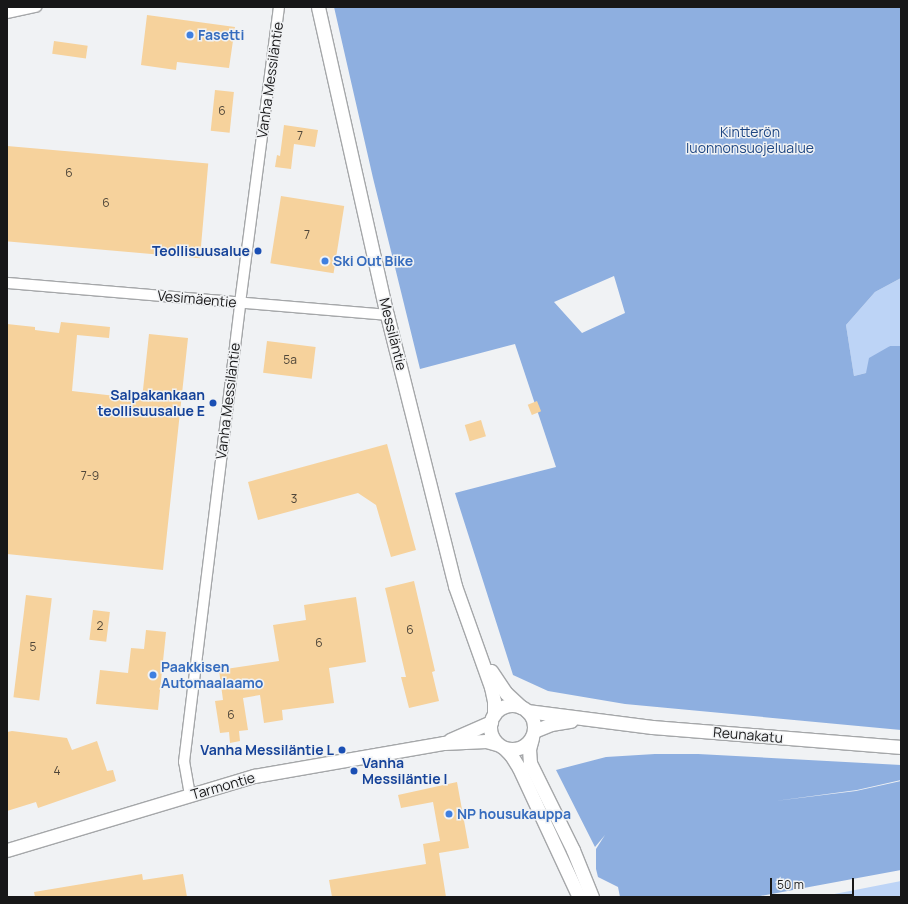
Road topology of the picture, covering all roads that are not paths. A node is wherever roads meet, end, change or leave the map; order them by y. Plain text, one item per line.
1 (36, 7) edge
2 (279, 7) edge
3 (318, 7) edge
4 (7, 13) edge
5 (7, 283) edge
6 (240, 303) junction
7 (387, 315) junction
8 (482, 658) junction
9 (524, 709) junction
10 (492, 719) junction
11 (595, 720) junction
12 (533, 735) junction
13 (444, 743) junction
14 (500, 746) junction
15 (901, 747) edge
16 (190, 795) junction
17 (7, 850) edge
18 (579, 897) edge
19 (592, 897) edge

1 - 4 street
2 - 6 street, Vanha Messiläntie
3 - 7 street, Messiläntie
5 - 6 street, Vesimäentie
6 - 7 street, Vesimäentie
6 - 16 street, Vanha Messiläntie
7 - 8 street, Messiläntie
8 - 9 street, Messiläntie
8 - 10 street, Messiläntie
9 - 10 street
9 - 11 street, Reunakatu
9 - 12 street
10 - 13 street, Tarmontie
10 - 14 street
11 - 12 street, Reunakatu
11 - 15 street, Reunakatu
12 - 14 street
12 - 19 street
13 - 14 street, Tarmontie
13 - 16 street, Tarmontie
14 - 18 street
16 - 17 street, Tarmontie

